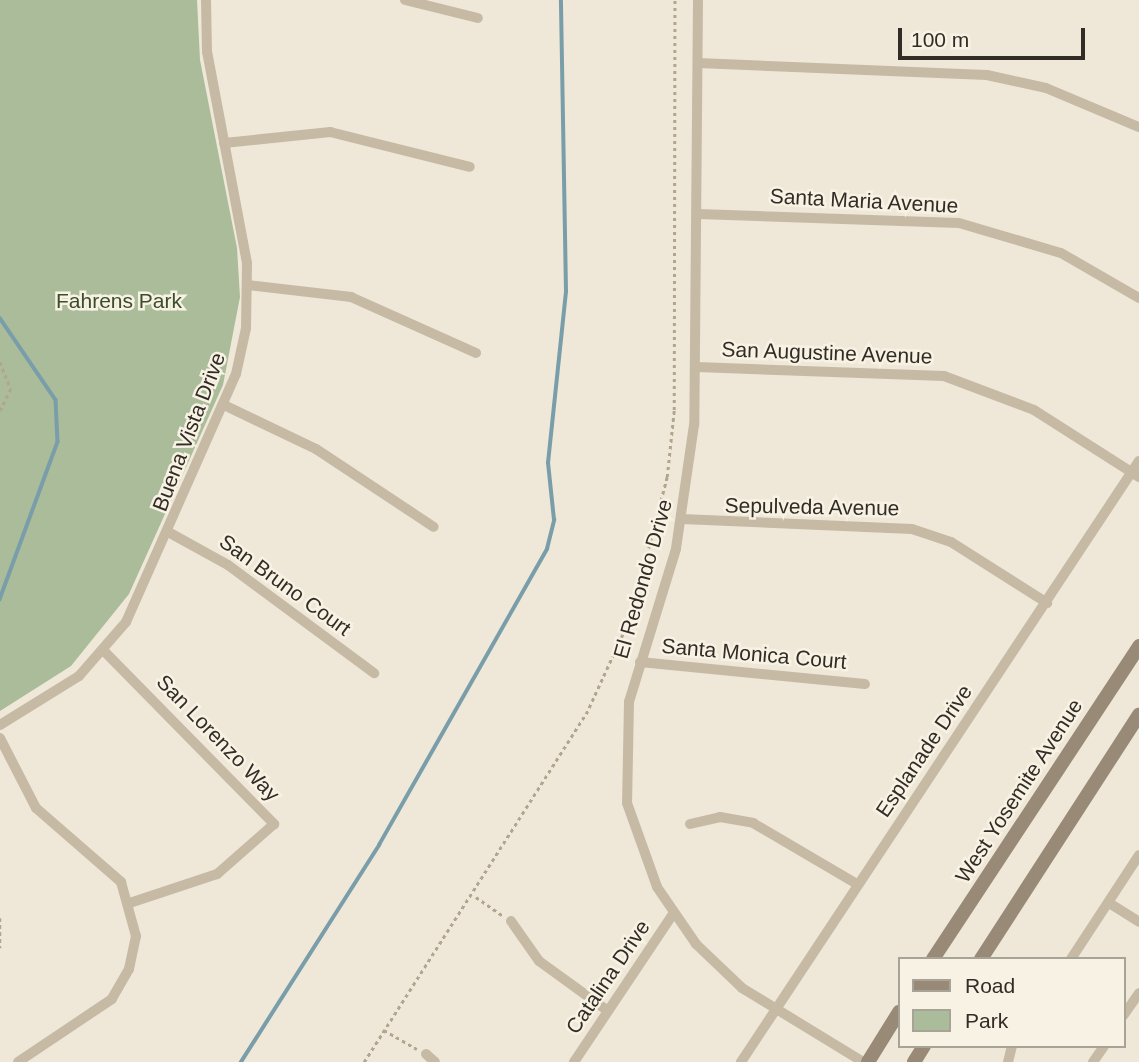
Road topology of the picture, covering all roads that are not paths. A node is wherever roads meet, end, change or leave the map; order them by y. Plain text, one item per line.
1 (206, 0) edge
2 (405, 0) edge
3 (698, 0) edge
4 (478, 19) dead end
5 (698, 64) junction
6 (1139, 127) edge
7 (224, 143) junction
8 (470, 167) dead end
9 (698, 214) junction
10 (248, 285) junction
11 (1139, 298) edge
12 (476, 354) dead end
13 (697, 367) junction
14 (224, 405) junction
15 (1139, 461) edge
16 (1136, 475) edge
17 (682, 520) junction
18 (435, 527) dead end
19 (170, 533) junction
20 (1046, 603) junction
21 (1139, 646) edge
22 (104, 651) junction
23 (640, 662) junction
24 (374, 673) dead end
25 (865, 684) dead end
26 (1139, 716) edge
27 (0, 725) edge
28 (0, 738) edge
29 (690, 824) dead end
30 (1139, 855) edge
31 (857, 884) junction
32 (130, 903) junction
33 (1109, 903) junction
34 (673, 914) junction
35 (510, 921) road end
36 (1139, 922) edge
37 (934, 957) edge
38 (982, 957) edge
39 (1072, 957) edge
40 (1139, 993) edge
41 (775, 1010) junction
42 (608, 1011) junction
43 (1125, 1013) edge
44 (898, 1014) edge
45 (1011, 1048) edge
46 (24, 1061) edge
47 (574, 1062) edge
48 (741, 1062) edge
49 (866, 1062) edge
50 (1008, 1062) edge

1 - 7 street, Buena Vista Drive
2 - 4 street
3 - 5 street, El Redondo Drive
5 - 6 street
5 - 9 street, El Redondo Drive
7 - 8 street
7 - 10 street, Buena Vista Drive
9 - 11 street, Santa Maria Avenue
9 - 13 street, El Redondo Drive
10 - 12 street
10 - 14 street, Buena Vista Drive
13 - 16 street, San Augustine Avenue
13 - 17 street, El Redondo Drive
14 - 18 street
14 - 19 street, Buena Vista Drive
15 - 16 street, Esplanade Drive
16 - 20 street, Esplanade Drive
17 - 20 street, Sepulveda Avenue
17 - 23 street, El Redondo Drive
19 - 22 street, Buena Vista Drive
19 - 24 street, San Bruno Court
20 - 31 street, Esplanade Drive
21 - 37 main road, West Yosemite Avenue
22 - 27 street, Buena Vista Drive
22 - 32 street, San Lorenzo Way
23 - 25 street, Santa Monica Court
23 - 34 street, El Redondo Drive
26 - 38 main road
28 - 32 street
29 - 31 street
30 - 33 street
31 - 41 street, Esplanade Drive
32 - 46 street
33 - 36 street
33 - 39 street
34 - 41 street, El Redondo Drive
34 - 42 street, Catalina Drive
35 - 42 street
40 - 43 street
41 - 48 street, Esplanade Drive
41 - 49 street, El Redondo Drive
42 - 47 street, Catalina Drive
44 - 49 main road
45 - 50 street

